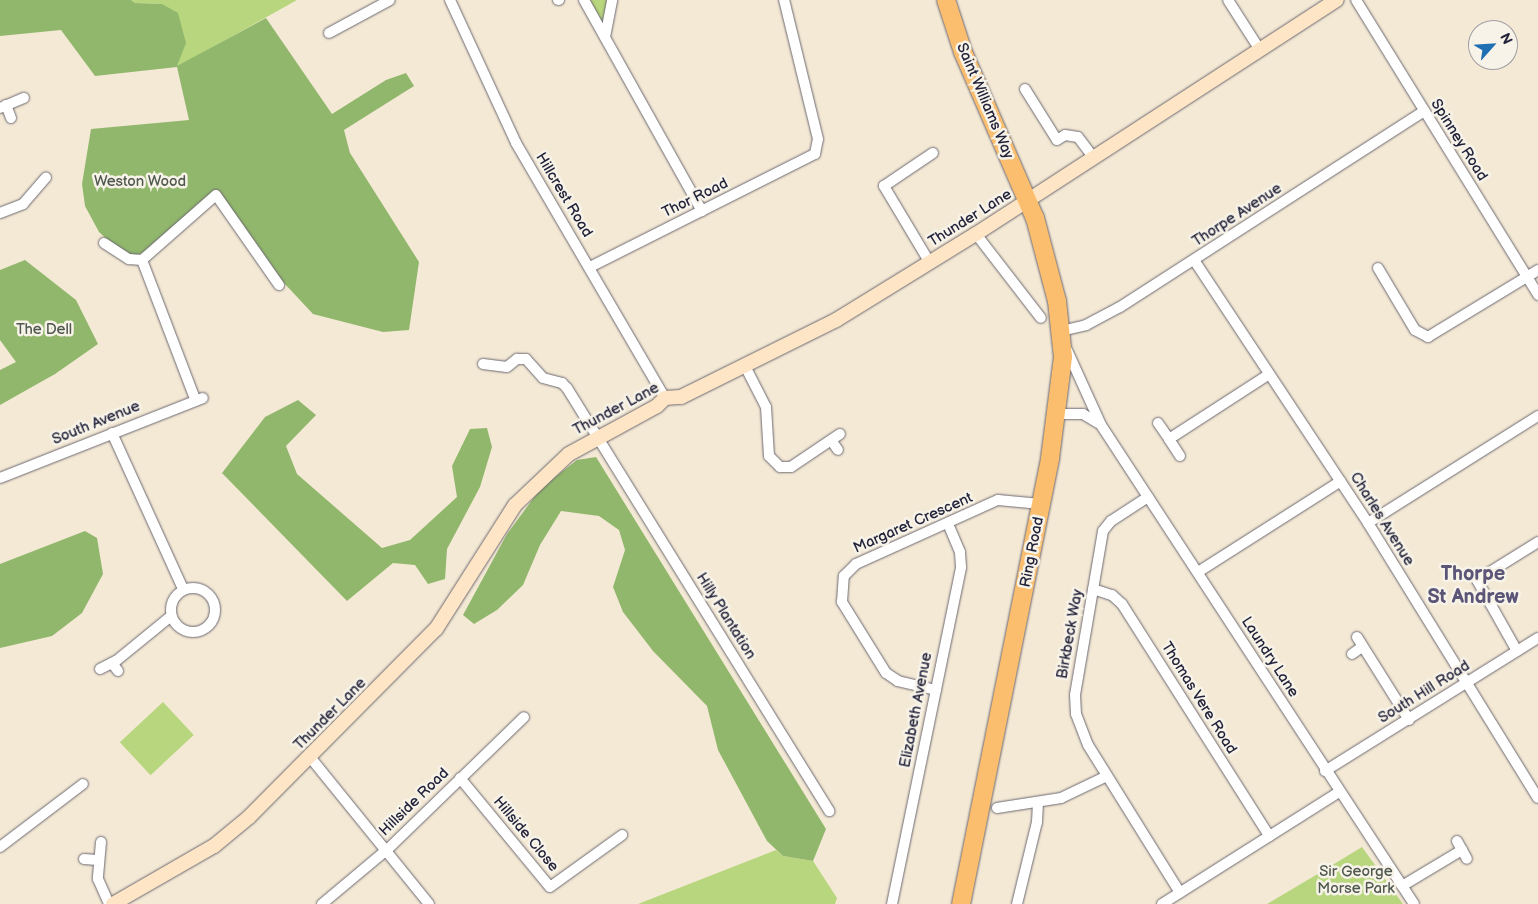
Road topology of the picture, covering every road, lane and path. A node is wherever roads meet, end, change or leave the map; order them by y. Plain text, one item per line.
1 (390, 0) edge
2 (450, 0) edge
3 (584, 0) edge
4 (612, 0) edge
5 (784, 0) edge
6 (946, 0) edge
7 (1228, 0) edge
8 (1337, 0) edge
9 (1356, 0) edge
10 (328, 33) dead end
11 (605, 37) junction
12 (1260, 50) junction
13 (1025, 90) dead end
14 (24, 98) dead end
15 (3, 107) edge
16 (1424, 111) junction
17 (11, 118) dead end
18 (933, 153) dead end
19 (1093, 158) junction
20 (46, 178) dead end
21 (1028, 200) junction
22 (702, 211) junction
23 (0, 213) edge
24 (976, 234) junction
25 (104, 243) dead end
26 (142, 260) junction
27 (1194, 260) junction
28 (930, 263) junction
29 (590, 267) junction
30 (1378, 268) dead end
31 (1538, 270) edge
32 (1527, 277) junction
33 (279, 284) dead end
34 (1538, 295) edge
35 (1041, 318) dead end
36 (1061, 332) junction
37 (489, 362) dead end
38 (745, 366) junction
39 (1268, 376) junction
40 (665, 398) junction
41 (1058, 414) junction
42 (1538, 416) edge
43 (1158, 423) dead end
44 (1101, 426) junction
45 (112, 433) junction
46 (597, 436) junction
47 (1169, 439) junction
48 (838, 450) dead end
49 (1180, 456) dead end
50 (0, 478) edge
51 (1341, 481) junction
52 (1148, 497) junction
53 (1042, 504) junction
54 (1368, 523) junction
55 (948, 524) junction
56 (1538, 542) edge
57 (1198, 572) junction
58 (184, 589) junction
59 (1093, 589) junction
60 (171, 616) junction
61 (1356, 637) dead end
62 (1538, 638) edge
63 (1362, 647) junction
64 (1517, 651) junction
65 (1352, 654) dead end
66 (100, 669) dead end
67 (1466, 684) junction
68 (936, 690) junction
69 (524, 717) dead end
70 (1409, 720) junction
71 (310, 757) junction
72 (1325, 771) junction
73 (1107, 776) junction
74 (460, 778) junction
75 (83, 784) dead end
76 (1339, 792) junction
77 (1538, 798) edge
78 (1038, 804) junction
79 (997, 808) dead end
80 (829, 811) dead end
81 (622, 835) dead end
82 (1269, 836) junction
83 (101, 842) dead end
84 (0, 847) edge
85 (386, 850) junction
86 (1462, 850) dead end
87 (84, 859) dead end
88 (97, 860) junction
89 (1402, 886) junction
90 (1180, 892) junction
91 (108, 904) edge
92 (112, 904) edge
93 (322, 904) edge
94 (429, 904) edge
95 (892, 904) edge
96 (960, 904) edge
97 (1017, 904) edge
98 (1162, 904) edge
99 (1414, 904) edge

1 - 10 street
2 - 29 street, Hillcrest Road
3 - 11 street
4 - 11 street
5 - 22 street, Thor Road
6 - 21 highway, Saint Williams Way
7 - 12 street
8 - 12 street, Thunder Lane
9 - 16 street, Spinney Road
11 - 22 street
12 - 19 street, Thunder Lane
13 - 19 street
14 - 15 street
15 - 17 street
16 - 27 street, Thorpe Avenue
16 - 32 street, Spinney Road
18 - 28 street
19 - 21 street, Thunder Lane
20 - 23 street
21 - 24 street, Thunder Lane
21 - 36 highway, Ring Road
22 - 29 street, Thor Road
24 - 28 street, Thunder Lane
24 - 35 street
25 - 26 street
26 - 33 street
26 - 45 street, South Avenue
27 - 36 street, Thorpe Avenue
27 - 39 street, Charles Avenue
28 - 38 street, Thunder Lane
29 - 40 street, Hillcrest Road
30 - 32 street
31 - 32 street
32 - 34 street, Spinney Road
36 - 41 highway, Ring Road
36 - 44 street, Laundry Lane
37 - 46 street, Hilly Plantation
38 - 40 street, Thunder Lane
38 - 48 street
39 - 47 street
39 - 51 street, Charles Avenue
40 - 46 street, Thunder Lane
41 - 44 street, Laundry Lane
41 - 53 highway, Ring Road
42 - 54 street
43 - 47 street
44 - 52 street, Laundry Lane
45 - 50 street, South Avenue
45 - 58 street
46 - 71 street, Thunder Lane
46 - 80 street, Hilly Plantation
47 - 49 street
51 - 54 street, Charles Avenue
51 - 57 street
52 - 57 street, Laundry Lane
52 - 59 street, Birkbeck Way
53 - 55 street, Margaret Crescent
53 - 96 highway, Ring Road
54 - 67 street, Charles Avenue
55 - 68 street, Elizabeth Avenue
55 - 68 street, Margaret Crescent
56 - 64 street
57 - 72 street, Laundry Lane
58 - 60 street
58 - 60 street
59 - 73 street, Birkbeck Way
59 - 82 street, Thomas Vere Road
60 - 66 street
61 - 63 street
62 - 64 street, South Hill Road
63 - 65 street
63 - 70 street
64 - 67 street, South Hill Road
67 - 70 street, South Hill Road
67 - 77 street, Charles Avenue
68 - 95 street, Elizabeth Avenue
69 - 74 street, Hillside Road
70 - 72 street, South Hill Road
71 - 85 street
71 - 92 street, Thunder Lane
72 - 76 street, Laundry Lane
73 - 78 street
73 - 90 street, Birkbeck Way
74 - 81 street, Hillside Close
74 - 85 street, Hillside Road
75 - 84 street
76 - 82 street
76 - 89 street, Laundry Lane
78 - 79 street
78 - 97 street
82 - 90 street
83 - 88 street
85 - 93 street, Hillside Road
85 - 94 street
86 - 89 street
87 - 88 street
88 - 91 street
89 - 99 street, Laundry Lane
90 - 98 street

